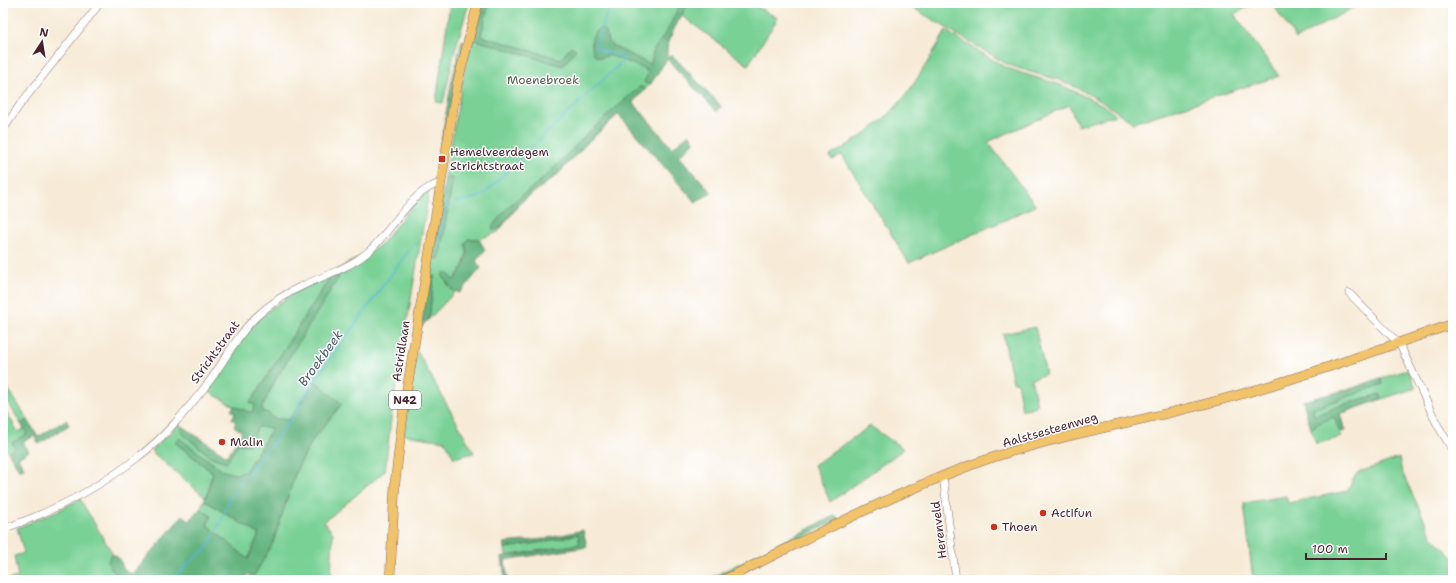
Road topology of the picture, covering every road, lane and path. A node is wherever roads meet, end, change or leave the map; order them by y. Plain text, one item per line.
1 (100, 3) edge
2 (478, 3) edge
3 (3, 130) edge
4 (441, 183) junction
5 (1349, 293) dead end
6 (1453, 324) edge
7 (1398, 343) junction
8 (1453, 452) edge
9 (943, 476) junction
10 (3, 529) edge
11 (390, 580) edge
12 (724, 580) edge
13 (956, 580) edge

1 - 3 street
2 - 4 main road, N42
4 - 10 street, Strichtstraat
4 - 11 main road, Astridlaan / N42
5 - 7 street
6 - 7 main road, Aalstsesteenweg
7 - 8 street
7 - 9 main road, Aalstsesteenweg
9 - 12 main road, Aalstsesteenweg
9 - 13 street, Herenveld

